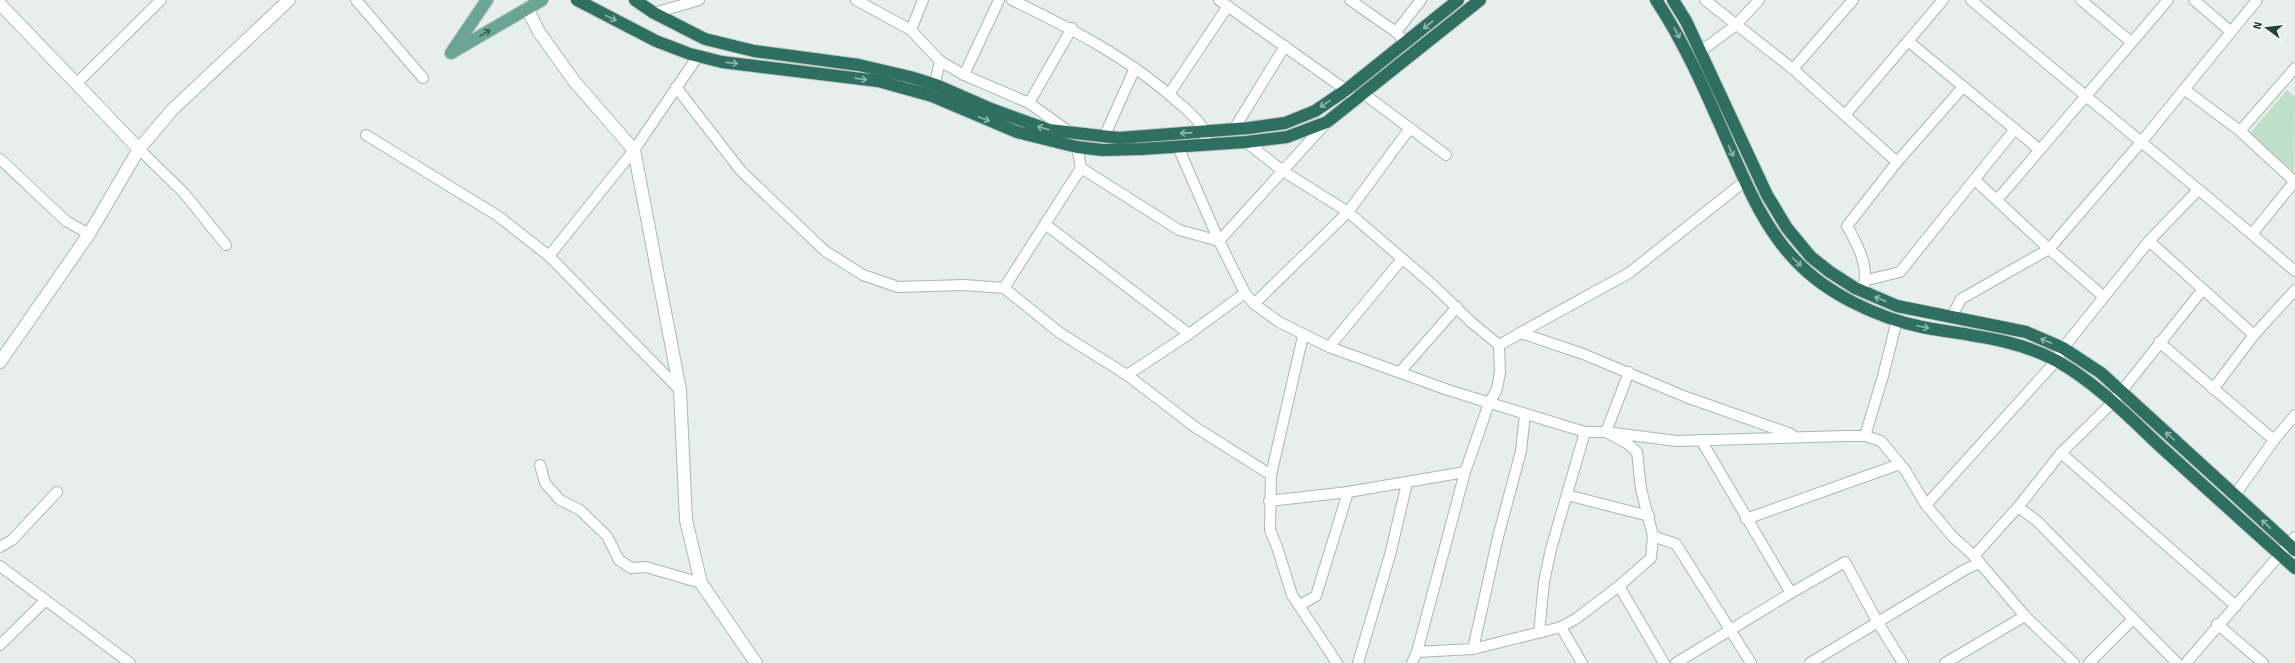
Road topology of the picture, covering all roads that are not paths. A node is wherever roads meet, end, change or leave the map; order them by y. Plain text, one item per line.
1 (161, 0) edge
2 (289, 0) edge
3 (356, 0) edge
4 (487, 0) edge
5 (542, 0) edge
6 (577, 0) edge
7 (634, 0) edge
8 (699, 0) edge
9 (856, 0) edge
10 (923, 0) edge
11 (999, 0) edge
12 (1012, 0) edge
13 (1350, 0) edge
14 (1422, 0) edge
15 (1458, 0) edge
16 (1480, 0) edge
17 (1656, 0) edge
18 (1672, 0) edge
19 (1705, 0) edge
20 (1759, 0) edge
21 (1853, 0) edge
22 (1943, 0) edge
23 (1971, 0) edge
24 (2081, 0) edge
25 (2168, 0) edge
26 (2194, 0) edge
27 (2257, 0) edge
28 (1224, 3) edge
29 (0, 4) edge
30 (527, 8) junction
31 (654, 13) junction
32 (1736, 26) junction
33 (1072, 28) junction
34 (911, 30) junction
35 (2230, 31) junction
36 (1396, 32) junction
37 (1908, 41) junction
38 (2131, 42) junction
39 (1406, 43) junction
40 (1285, 46) junction
41 (1701, 51) junction
42 (698, 56) junction
43 (940, 62) junction
44 (1135, 68) junction
45 (2295, 68) edge
46 (1793, 69) junction
47 (964, 74) junction
48 (423, 78) dead end
49 (2287, 80) junction
50 (77, 83) junction
51 (676, 86) junction
52 (1963, 87) junction
53 (2295, 87) edge
54 (2184, 89) junction
55 (1346, 90) junction
56 (934, 91) junction
57 (1169, 94) junction
58 (1360, 97) junction
59 (2086, 97) junction
60 (1028, 103) junction
61 (1845, 115) junction
62 (1328, 122) junction
63 (1410, 128) junction
64 (2015, 129) junction
65 (1234, 130) junction
66 (2240, 131) junction
67 (1071, 133) junction
68 (366, 134) dead end
69 (1104, 137) junction
70 (1205, 138) junction
71 (2142, 141) junction
72 (1246, 142) junction
73 (1077, 147) junction
74 (1178, 147) junction
75 (139, 149) junction
76 (634, 150) junction
77 (2040, 150) junction
78 (1446, 155) dead end
79 (0, 159) edge
80 (1897, 162) junction
81 (1081, 168) junction
82 (1283, 171) junction
83 (1975, 180) junction
84 (1745, 181) junction
85 (2295, 181) edge
86 (2198, 190) junction
87 (1997, 200) junction
88 (1348, 212) junction
89 (1045, 224) junction
90 (89, 234) junction
91 (2252, 234) junction
92 (1219, 241) junction
93 (2149, 241) junction
94 (226, 245) dead end
95 (2049, 249) junction
96 (549, 256) junction
97 (1402, 259) junction
98 (2295, 271) edge
99 (1864, 286) junction
100 (1004, 288) junction
101 (2203, 289) junction
102 (2295, 290) edge
103 (1245, 293) junction
104 (2104, 297) junction
105 (1254, 304) junction
106 (1457, 306) junction
107 (1951, 318) junction
108 (1897, 320) junction
109 (1189, 334) junction
110 (2254, 335) junction
111 (1303, 336) junction
112 (2159, 342) junction
113 (1499, 345) junction
114 (1329, 347) junction
115 (2063, 348) junction
116 (2056, 361) junction
117 (0, 362) edge
118 (1400, 372) junction
119 (1629, 372) junction
120 (1126, 375) junction
121 (2213, 389) junction
122 (680, 390) junction
123 (2121, 392) junction
124 (2113, 402) junction
125 (1489, 403) junction
126 (1525, 414) junction
127 (2295, 415) edge
128 (1585, 432) junction
129 (1606, 432) junction
130 (1796, 436) junction
131 (1865, 436) junction
132 (1701, 440) junction
133 (2274, 440) junction
134 (2061, 453) junction
135 (1900, 464) junction
136 (540, 465) dead end
137 (1465, 472) junction
138 (1271, 475) junction
139 (1407, 483) junction
140 (57, 492) dead end
141 (1348, 492) junction
142 (1567, 495) junction
143 (2235, 495) junction
144 (1269, 501) junction
145 (1926, 505) junction
146 (2018, 507) junction
147 (1649, 516) junction
148 (1746, 519) junction
149 (1653, 536) junction
150 (2293, 544) edge
151 (0, 547) edge
152 (2280, 555) junction
153 (1977, 560) junction
154 (0, 566) edge
155 (2295, 568) edge
156 (701, 583) junction
157 (1619, 586) junction
158 (1791, 593) junction
159 (45, 602) junction
160 (1300, 605) junction
161 (2236, 606) junction
162 (2025, 616) junction
163 (2133, 619) junction
164 (1877, 621) junction
165 (2217, 624) junction
166 (1561, 626) junction
167 (1731, 630) junction
168 (1539, 633) junction
169 (0, 645) edge
170 (1473, 649) junction
171 (1417, 652) junction
172 (130, 663) edge
173 (756, 663) edge
174 (1337, 663) edge
175 (1358, 663) edge
176 (1412, 663) edge
177 (1582, 663) edge
178 (1664, 663) edge
179 (1676, 663) edge
180 (1751, 663) edge
181 (1810, 663) edge
182 (1903, 663) edge
183 (1945, 663) edge
184 (2074, 663) edge
185 (2089, 663) edge
186 (2177, 663) edge
187 (2186, 663) edge
188 (2263, 663) edge

1 - 50 street
2 - 75 main road
3 - 48 street
4 -> 30 main road
5 - 30 main road
6 -> 42 highway
7 - 31 highway
8 - 31 street
9 - 34 street
10 - 34 street
11 - 47 street
12 - 33 street
13 - 36 street
14 - 36 street
15 -> 39 highway
16 - 58 highway
17 -> 84 highway
18 - 41 highway
19 - 32 street
20 - 32 street
21 - 46 street
22 - 37 street
23 - 59 street
24 - 38 street
25 - 38 street
26 - 35 street
27 - 35 street
28 - 40 street
28 - 57 street
29 - 50 main road
30 - 76 main road
31 - 56 highway
32 - 41 street
32 - 46 street
33 - 44 street
33 - 60 street
34 - 43 street
35 - 54 street
36 - 39 street
37 - 52 street
37 - 61 street
38 - 59 street
39 - 55 highway
40 - 55 street
40 - 65 street
41 - 99 highway
42 - 51 street
42 -> 56 highway
43 - 47 street
43 - 56 street
44 - 57 street
44 - 69 street
45 - 49 street
46 - 61 street
47 - 60 street
49 - 53 street
49 - 66 street
50 - 75 main road
51 - 76 street
51 - 100 street
52 - 64 street
52 - 80 street
54 - 66 street
54 - 71 street
55 - 58 street
55 -> 65 highway
67 -> 56 highway
56 -> 73 highway
57 - 70 street
58 - 62 highway
58 - 63 street
59 - 71 street
59 - 77 street
60 - 67 street
61 - 80 street
62 - 72 highway
62 - 82 street
63 - 78 street
63 - 88 street
64 - 77 street
64 - 83 street
65 - 70 highway
66 - 85 street
67 - 69 highway
68 - 96 street
70 -> 69 highway
70 - 72 highway
70 - 74 highway
71 - 86 street
71 - 95 street
72 - 82 street
73 - 74 highway
73 - 81 street
74 - 92 street
75 - 90 main road
75 - 94 street
76 - 96 street
76 - 122 main road
77 - 87 street
79 - 90 street
80 - 99 street
81 - 89 street
81 - 92 street
82 - 88 street
82 - 92 street
83 - 87 street
83 - 99 street
84 -> 108 highway
84 - 113 street
85 - 91 street
86 - 91 street
86 - 93 street
87 - 95 street
88 - 97 street
88 - 105 street
89 - 100 street
89 - 109 street
90 - 117 main road
91 - 98 street
92 - 103 street
93 - 101 street
93 - 104 street
95 - 104 street
95 - 107 street
96 - 122 street
97 - 106 street
97 - 114 street
107 -> 99 highway
100 - 120 street
101 - 110 street
101 - 112 street
102 - 110 street
103 - 105 street
103 - 109 street
104 - 115 street
105 - 111 street
106 - 113 street
106 - 118 street
115 -> 107 highway
108 -> 116 highway
108 - 131 street
109 - 120 street
110 - 121 street
111 - 114 street
111 - 138 street
112 - 121 street
112 - 123 street
113 - 119 street
113 - 125 street
114 - 118 street
115 - 116 street
115 - 123 highway
116 - 124 highway
116 - 145 street
118 - 125 street
119 - 129 street
119 - 130 street
120 - 138 street
121 - 133 street
122 - 156 main road
123 - 124 street
143 -> 123 highway
124 - 134 street
124 - 152 highway
125 - 126 street
125 - 137 street
126 - 128 street
126 - 170 street
127 - 133 street
128 - 129 street
128 - 142 street
129 - 132 street
129 - 147 street
130 - 131 street
130 - 132 street
131 - 135 street
132 - 148 street
133 - 143 street
134 - 146 street
134 - 161 street
135 - 145 street
135 - 148 street
136 - 156 street
137 - 139 street
137 - 171 street
138 - 144 street
139 - 141 street
139 - 175 street
140 - 151 street
141 - 144 street
141 - 160 street
142 - 147 street
142 - 168 street
150 -> 143 highway
144 - 160 street
145 - 153 street
146 - 153 street
146 - 163 street
147 - 149 street
148 - 158 street
149 - 157 street
149 - 167 street
150 - 152 street
152 - 155 highway
152 - 161 street
153 - 162 street
153 - 164 street
154 - 159 street
156 - 173 main road
157 - 166 street
157 - 178 street
158 - 164 street
158 - 167 street
159 - 169 street
159 - 172 street
160 - 174 street
161 - 165 street
162 - 183 street
162 - 184 street
163 - 185 street
163 - 186 street
164 - 181 street
164 - 182 street
165 - 187 street
165 - 188 street
166 - 168 street
166 - 177 street
167 - 179 street
167 - 180 street
168 - 170 street
170 - 171 street
171 - 176 street

